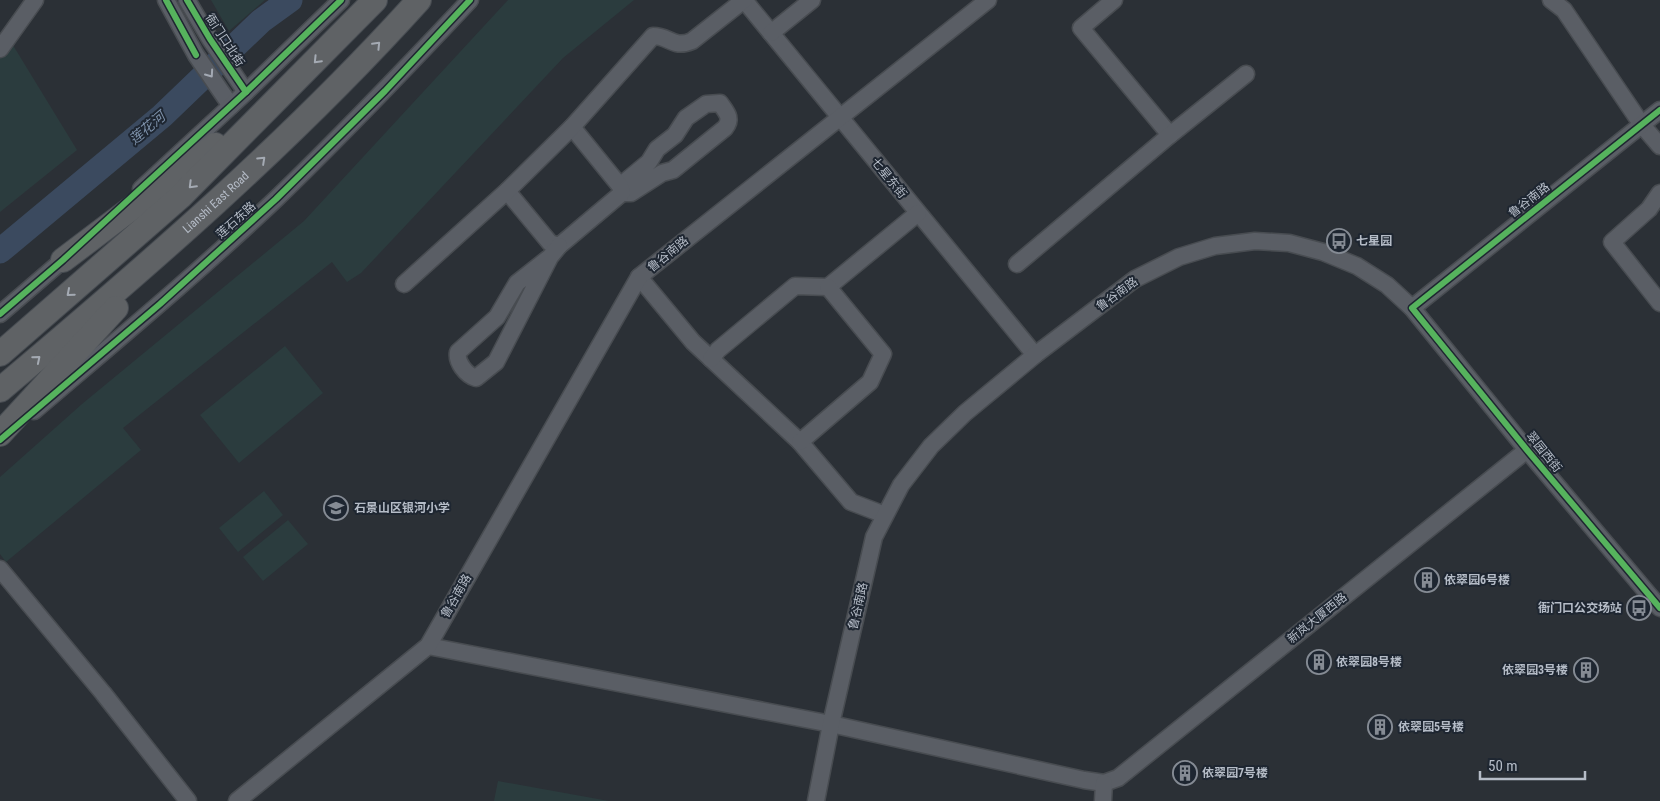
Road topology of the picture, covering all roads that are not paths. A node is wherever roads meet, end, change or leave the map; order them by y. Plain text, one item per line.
1 (35, 0) edge
2 (166, 0) edge
3 (187, 0) edge
4 (341, 0) edge
5 (375, 0) edge
6 (419, 0) edge
7 (470, 0) edge
8 (744, 0) edge
9 (812, 0) edge
10 (988, 0) edge
11 (1114, 0) edge
12 (1551, 0) edge
13 (771, 33) junction
14 (0, 49) edge
15 (1246, 74) dead end
16 (242, 86) junction
17 (288, 89) junction
18 (227, 99) junction
19 (1660, 110) edge
20 (840, 117) junction
21 (1642, 125) junction
22 (572, 127) junction
23 (1170, 135) junction
24 (1660, 146) edge
25 (621, 190) junction
26 (507, 192) junction
27 (1660, 193) edge
28 (918, 213) junction
29 (200, 217) junction
30 (555, 252) junction
31 (64, 260) junction
32 (1017, 264) dead end
33 (639, 277) junction
34 (404, 284) dead end
35 (828, 287) junction
36 (1660, 303) edge
37 (1412, 308) junction
38 (0, 314) edge
39 (0, 354) edge
40 (1035, 355) junction
41 (711, 359) junction
42 (0, 390) edge
43 (0, 434) edge
44 (0, 440) edge
45 (800, 442) junction
46 (1527, 450) junction
47 (885, 515) junction
48 (0, 569) edge
49 (1660, 608) edge
50 (428, 646) junction
51 (831, 724) junction
52 (1104, 783) junction
53 (188, 801) edge
54 (237, 801) edge
55 (816, 801) edge
56 (1103, 801) edge

1 - 14 street
2 -> 18 street
3 - 16 street, 衙门口北街
4 - 16 street
5 -> 17 highway
29 -> 6 highway, Lianshi East Road
7 - 44 street, 莲石东路
8 - 13 street, 七星东街
8 - 22 street
9 - 13 street
10 - 20 street, 鲁谷南路
11 - 23 street
12 - 21 street
13 - 20 street, 七星东街
15 - 23 street
16 - 18 street
17 - 31 highway
17 -> 39 highway
18 - 31 street
19 - 21 street, 鲁谷南路
20 - 28 street, 七星东街
20 - 33 street, 鲁谷南路
21 - 24 street
21 - 37 street, 鲁谷南路
22 - 25 street
22 - 26 street
23 - 32 street
25 - 25 street
25 - 30 street
26 - 30 street
26 - 34 street
27 - 36 street
28 - 35 street
28 - 40 street, 七星东街
42 -> 29 highway, Lianshi East Road
29 - 43 highway
30 - 30 street
31 - 38 street
33 - 41 street
33 - 50 street, 鲁谷南路
35 - 41 street
35 - 45 street
37 - 40 street, 鲁谷南路
37 - 46 street, 翠园西街
40 - 47 street, 鲁谷南路
41 - 45 street
45 - 47 street
46 - 49 street, 翠园西街
46 - 52 street, 新岚大厦西路
47 - 51 street, 鲁谷南路
48 - 53 street
50 - 51 street
50 - 54 street, 鲁谷南路
51 - 52 street
51 - 55 street, 鲁谷南路
52 - 56 street

